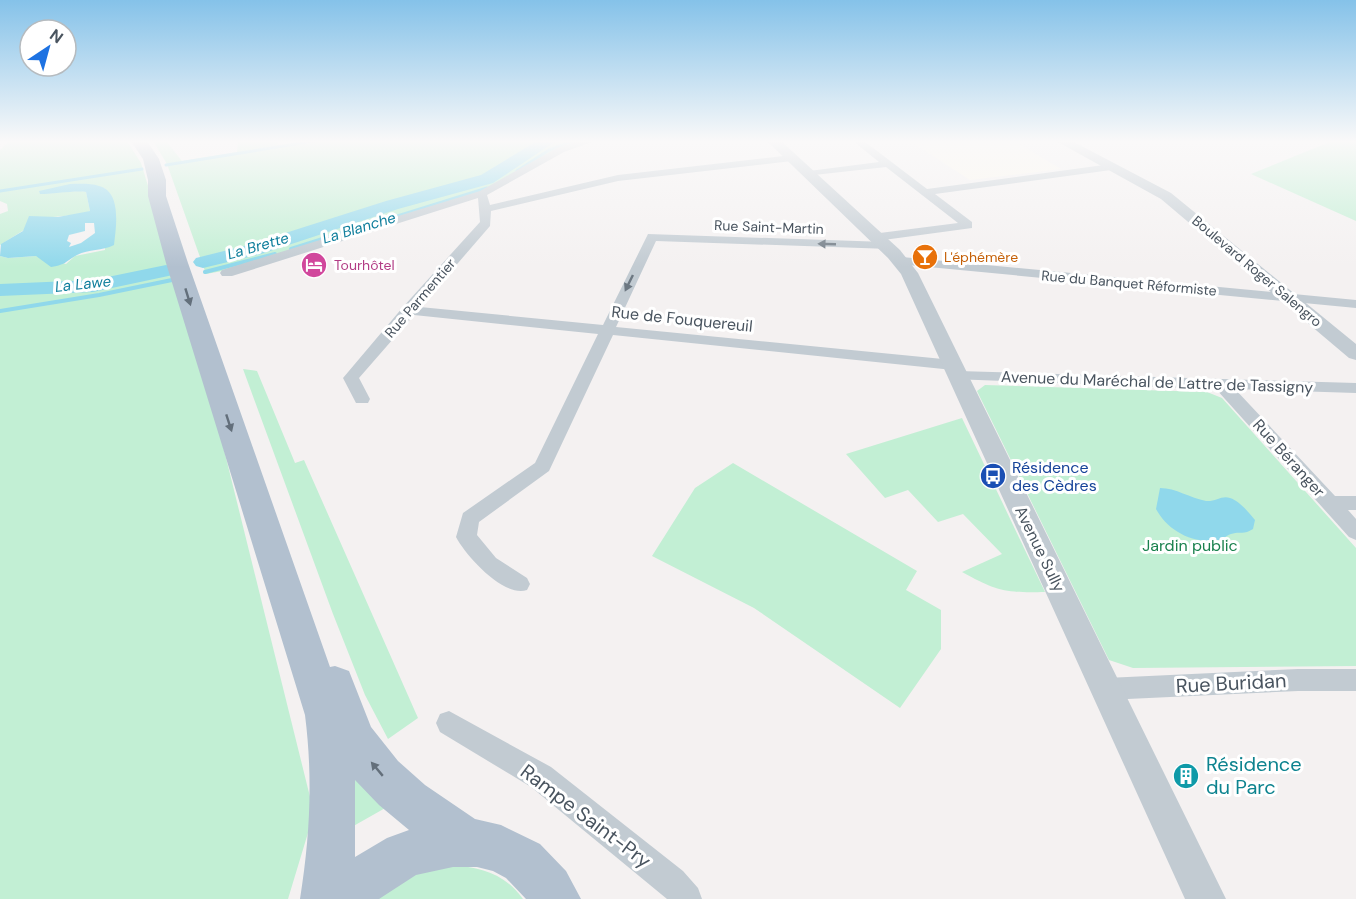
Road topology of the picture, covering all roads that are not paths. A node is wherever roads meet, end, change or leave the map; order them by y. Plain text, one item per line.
1 (157, 183) edge
2 (159, 183) edge
3 (507, 183) edge
4 (596, 183) edge
5 (818, 183) edge
6 (914, 183) edge
7 (993, 183) edge
8 (1141, 183) edge
9 (926, 192) junction
10 (484, 193) junction
11 (486, 208) junction
12 (881, 241) junction
13 (902, 261) junction
14 (227, 273) dead end
15 (1290, 298) junction
16 (1356, 304) edge
17 (408, 310) junction
18 (607, 329) junction
19 (1356, 354) edge
20 (955, 371) junction
21 (1221, 384) junction
22 (1356, 388) edge
23 (362, 399) dead end
24 (1329, 503) junction
25 (1356, 503) edge
26 (1356, 532) edge
27 (519, 584) dead end
28 (1356, 680) edge
29 (1106, 689) junction
30 (449, 723) dead end
31 (420, 809) junction
32 (468, 842) junction
33 (334, 884) edge
34 (311, 899) edge
35 (556, 899) edge
36 (578, 899) edge
37 (687, 899) edge
38 (1206, 899) edge

1 -> 33 main road
31 -> 2 main road
3 - 10 street
4 - 11 street
5 - 12 street, Avenue Sully
6 - 9 street
7 - 9 street
8 - 15 street, Boulevard Roger Salengro
9 - 12 street, Rue Saint-Martin
10 - 11 street, Rue Parmentier
10 - 14 street
11 - 17 street, Rue Parmentier
12 - 13 street, Avenue Sully
12 -> 18 street, Rue Saint-Martin
13 - 15 street, Rue du Banquet Réformiste
13 - 20 street, Avenue Sully
15 - 16 street, Rue du Banquet Réformiste
15 - 19 street, Boulevard Roger Salengro
17 - 18 street, Rue de Fouquereuil
17 - 23 street, Rue Parmentier
18 - 20 street, Rue de Fouquereuil
18 - 27 street
20 - 21 street, Avenue du Maréchal de Lattre de Tassigny
20 - 29 street, Avenue Sully
21 - 22 street, Avenue du Maréchal de Lattre de Tassigny
21 - 24 street, Rue Béranger
24 - 25 street
24 - 26 street, Rue Béranger
28 - 29 street, Rue Buridan
29 - 38 street, Avenue Sully
30 - 37 street, Rampe Saint-Pry
31 - 32 main road
31 - 36 main road
32 - 33 main road
32 - 35 main road
33 - 34 main road

